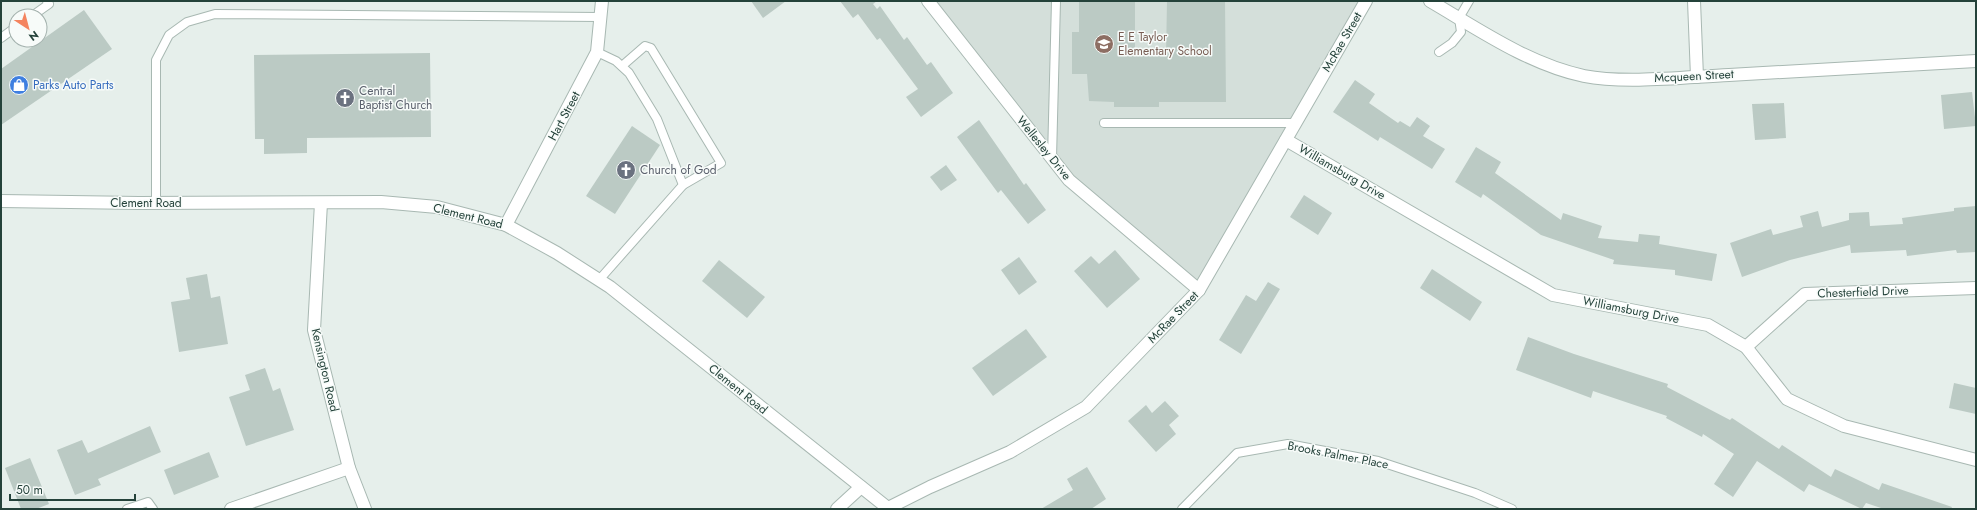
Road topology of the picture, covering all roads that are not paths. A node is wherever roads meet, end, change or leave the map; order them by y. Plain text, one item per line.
1 (602, 1) edge
2 (928, 1) edge
3 (1056, 1) edge
4 (1366, 1) edge
5 (1430, 1) edge
6 (1469, 1) edge
7 (1694, 1) edge
8 (600, 17) junction
9 (1459, 18) junction
10 (597, 52) junction
11 (1440, 52) dead end
12 (1976, 61) edge
13 (622, 66) junction
14 (1697, 76) junction
15 (1104, 123) dead end
16 (1296, 124) junction
17 (1286, 140) junction
18 (1052, 158) junction
19 (683, 185) junction
20 (1, 201) edge
21 (321, 202) junction
22 (156, 203) junction
23 (506, 224) junction
24 (600, 280) junction
25 (1976, 288) edge
26 (1199, 290) junction
27 (1746, 347) junction
28 (1976, 460) edge
29 (349, 468) junction
30 (861, 487) junction
31 (127, 509) edge
32 (153, 509) edge
33 (231, 509) edge
34 (365, 509) edge
35 (837, 509) edge
36 (888, 509) edge
37 (1182, 509) edge
38 (1512, 509) edge

1 - 8 street, Hart Street
2 - 18 street, Wellesley Drive
3 - 18 lane
4 - 16 street, McRae Street
5 - 9 street, Mcqueen Street
6 - 9 lane
7 - 14 street
8 - 10 street, Hart Street
8 - 22 lane
9 - 11 lane
9 - 14 street, Mcqueen Street
10 - 13 lane
10 - 23 street, Hart Street
12 - 14 street, Mcqueen Street
13 - 19 lane
13 - 19 lane
15 - 16 lane
16 - 17 street, McRae Street
17 - 26 street, McRae Street
17 - 27 street, Williamsburg Drive
18 - 26 street, Wellesley Drive
19 - 24 lane
20 - 22 street, Clement Road
21 - 22 street, Clement Road
21 - 23 street, Clement Road
21 - 29 street, Kensington Road
23 - 24 street, Clement Road
24 - 30 street, Clement Road
25 - 27 street, Chesterfield Drive
26 - 36 street, McRae Street
27 - 28 street, Williamsburg Drive
29 - 33 street
29 - 34 street, Kensington Road
30 - 35 street
30 - 36 street, Clement Road
31 - 32 lane
37 - 38 lane, Brooks Palmer Place

